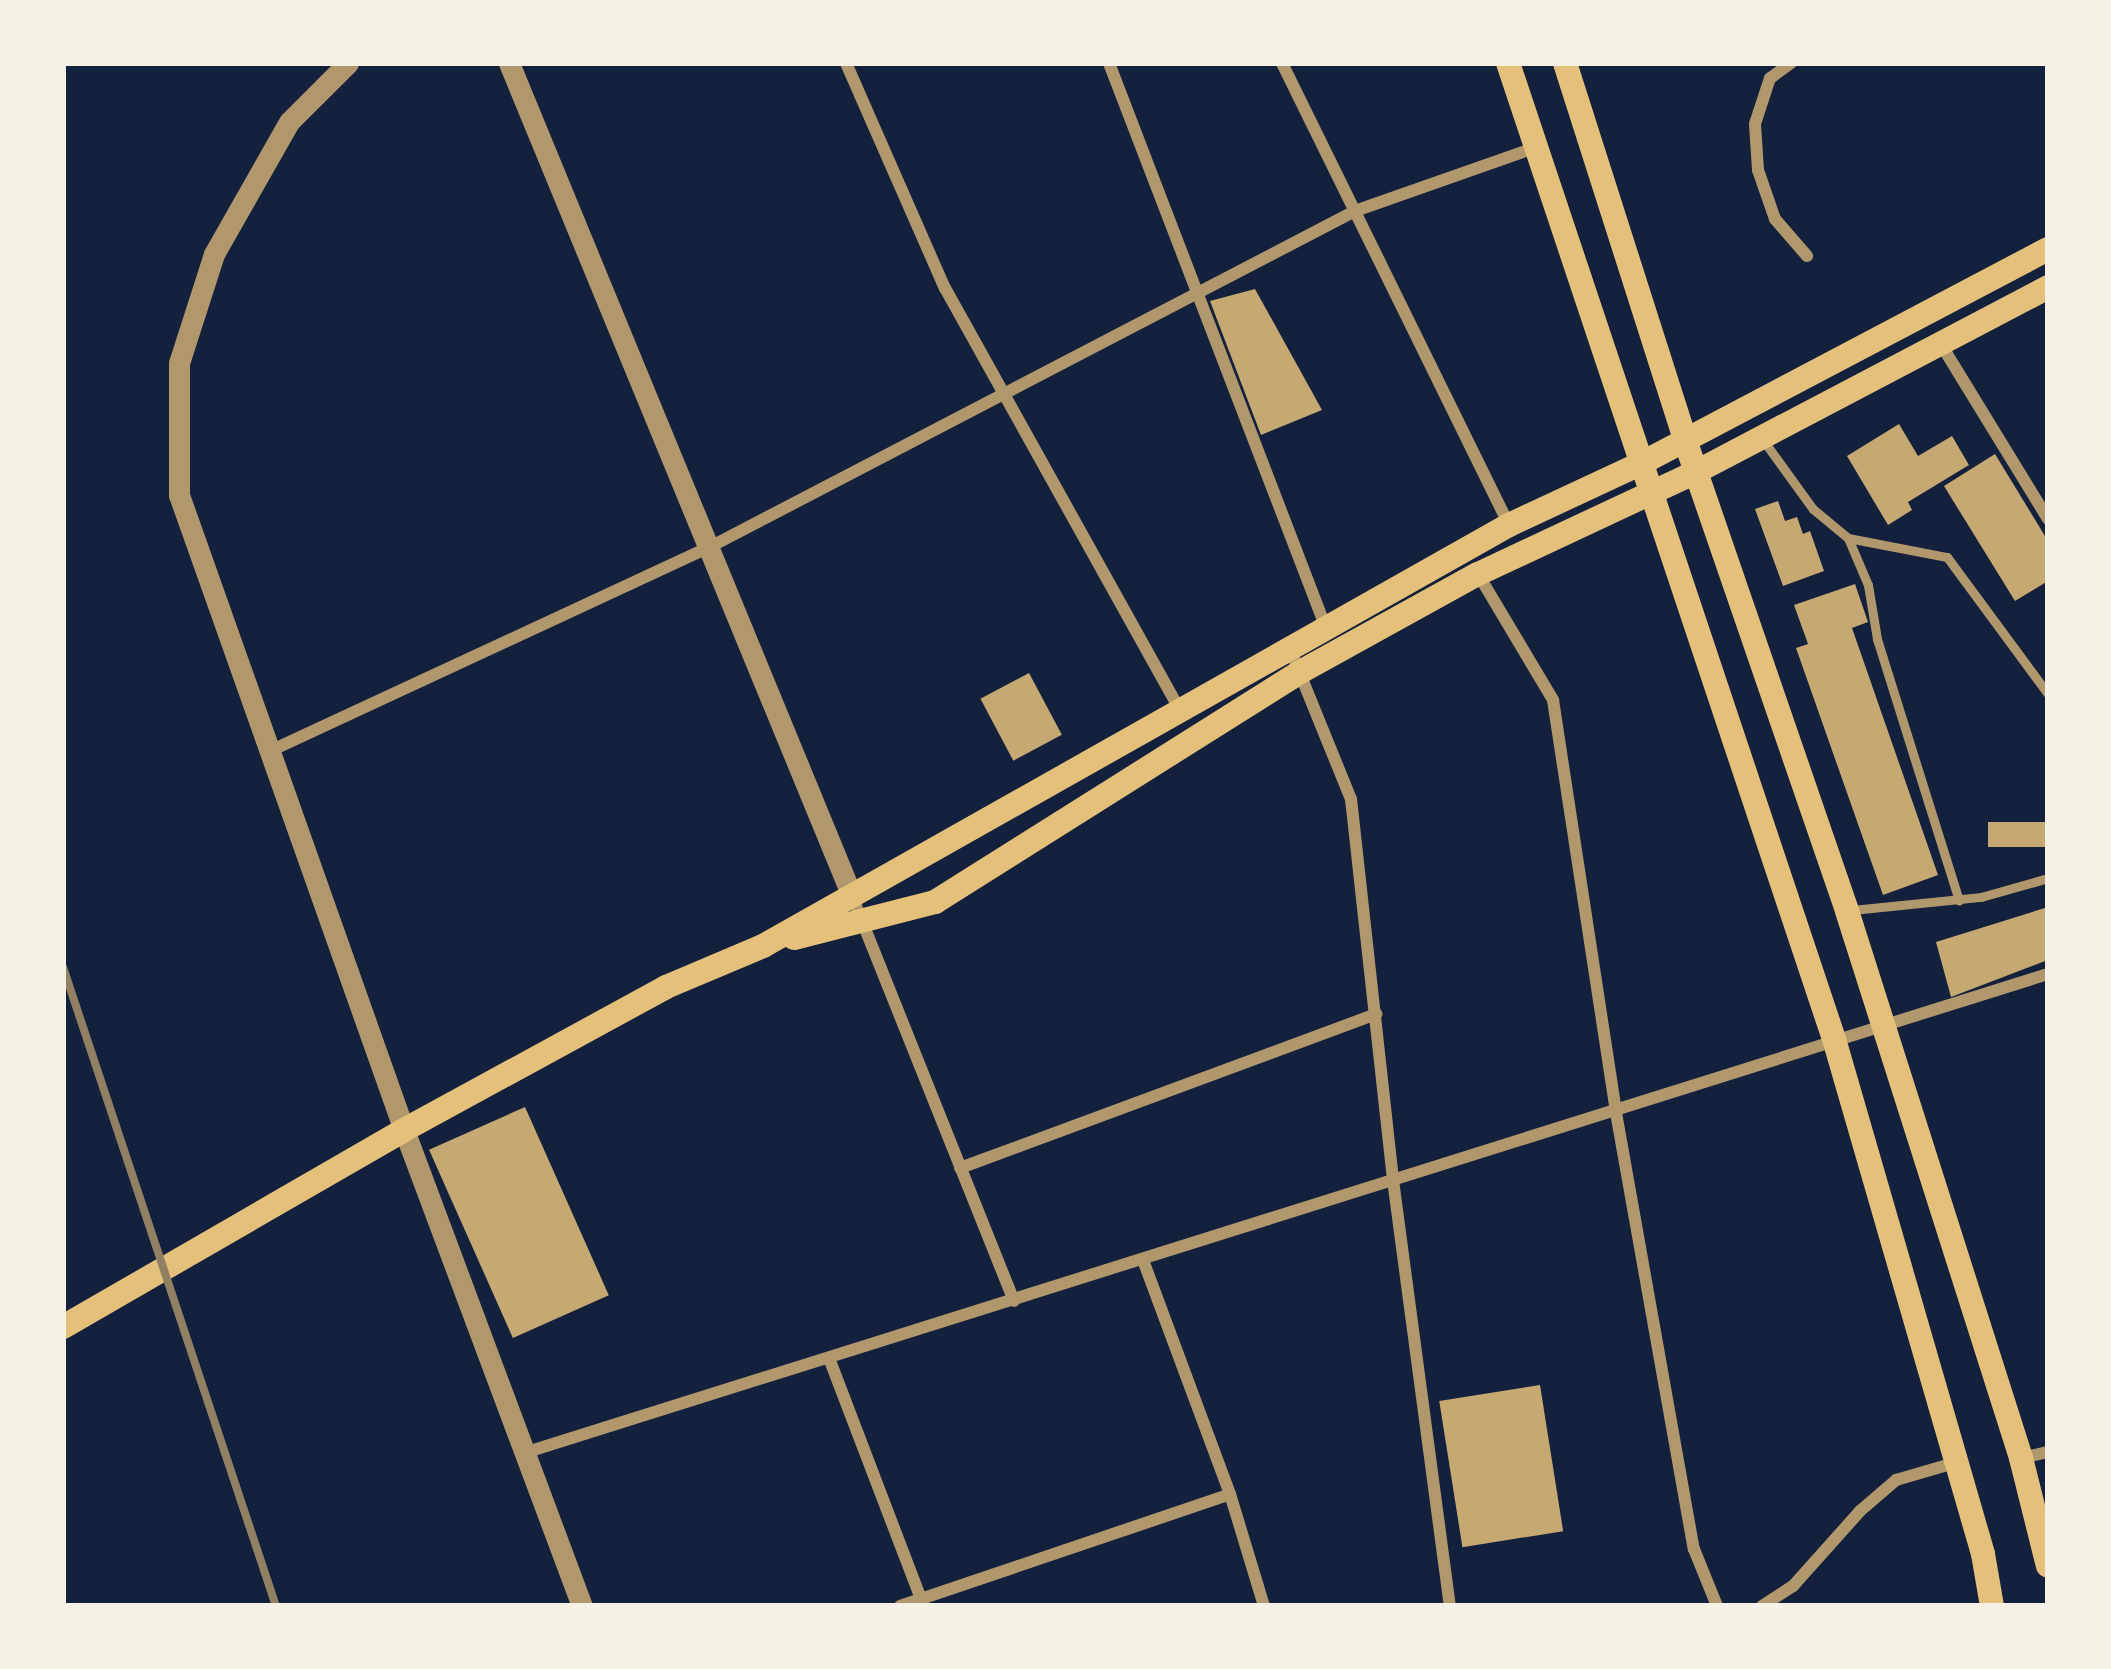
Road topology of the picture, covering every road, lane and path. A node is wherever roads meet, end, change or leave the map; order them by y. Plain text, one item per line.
1 (348, 63) edge
2 (509, 63) edge
3 (846, 63) edge
4 (1108, 63) edge
5 (1282, 63) edge
6 (1508, 63) edge
7 (1565, 63) edge
8 (1791, 63) edge
9 (1540, 146) junction
10 (1355, 211) junction
11 (2048, 250) edge
12 (1807, 256) dead end
13 (2048, 287) edge
14 (1198, 293) junction
15 (1942, 346) junction
16 (1003, 394) junction
17 (1762, 439) junction
18 (1685, 440) junction
19 (1642, 463) junction
20 (1696, 472) junction
21 (1652, 495) junction
22 (2048, 519) edge
23 (1508, 525) junction
24 (1848, 538) junction
25 (706, 550) junction
26 (1478, 574) junction
27 (1326, 628) junction
28 (1296, 660) junction
29 (2048, 694) edge
30 (1180, 711) junction
31 (270, 751) junction
32 (2048, 878) edge
33 (852, 896) junction
34 (1959, 901) junction
35 (1846, 911) junction
36 (861, 921) junction
37 (763, 946) junction
38 (2048, 974) edge
39 (1376, 1015) junction
40 (1881, 1028) junction
41 (1834, 1039) junction
42 (1615, 1107) junction
43 (404, 1130) junction
44 (960, 1168) junction
45 (1393, 1180) junction
46 (1143, 1260) junction
47 (1014, 1301) junction
48 (63, 1327) edge
49 (830, 1358) junction
50 (2048, 1452) edge
51 (524, 1453) junction
52 (2020, 1458) junction
53 (1954, 1463) junction
54 (1230, 1494) junction
55 (2048, 1566) edge
56 (922, 1603) edge
57 (582, 1606) edge
58 (900, 1606) edge
59 (1264, 1606) edge
60 (1450, 1606) edge
61 (1717, 1606) edge
62 (1762, 1606) edge
63 (1992, 1606) edge

1 - 31 street
2 - 25 street
3 - 16 street
4 - 14 street
5 - 10 street
6 - 9 main road
7 - 18 main road
8 - 12 street
9 - 10 street
9 - 19 main road
10 - 14 street
10 - 23 street
11 - 18 main road
13 - 15 main road
14 - 16 street
14 - 27 street
15 - 17 main road
15 - 22 street
16 - 25 street
16 - 30 street
17 - 20 main road
17 - 24 lane
18 - 19 main road
18 - 20 main road
19 - 21 main road
19 - 23 main road
20 - 21 main road
20 - 35 main road
21 - 26 main road
21 - 41 main road
23 - 27 main road
24 - 29 lane
24 - 34 lane
25 - 31 street
25 - 33 street
26 - 28 main road
26 - 42 street
27 - 28 main road
28 - 30 main road
28 - 36 main road
28 - 39 street
30 - 33 main road
31 - 43 street
32 - 34 lane
33 - 36 street
33 - 37 main road
34 - 35 lane
35 - 40 main road
36 - 37 main road
36 - 44 street
37 - 43 main road
38 - 40 street
39 - 44 street
39 - 45 street
40 - 41 street
40 - 52 main road
41 - 42 street
41 - 53 main road
42 - 45 street
42 - 61 street
43 - 48 main road
43 - 51 street
44 - 47 street
45 - 46 street
45 - 60 street
46 - 47 street
46 - 54 street
47 - 49 street
49 - 51 street
49 - 56 street
50 - 52 street
51 - 57 street
52 - 55 main road
53 - 62 street
53 - 63 main road
54 - 56 street
54 - 59 street
56 - 58 street

